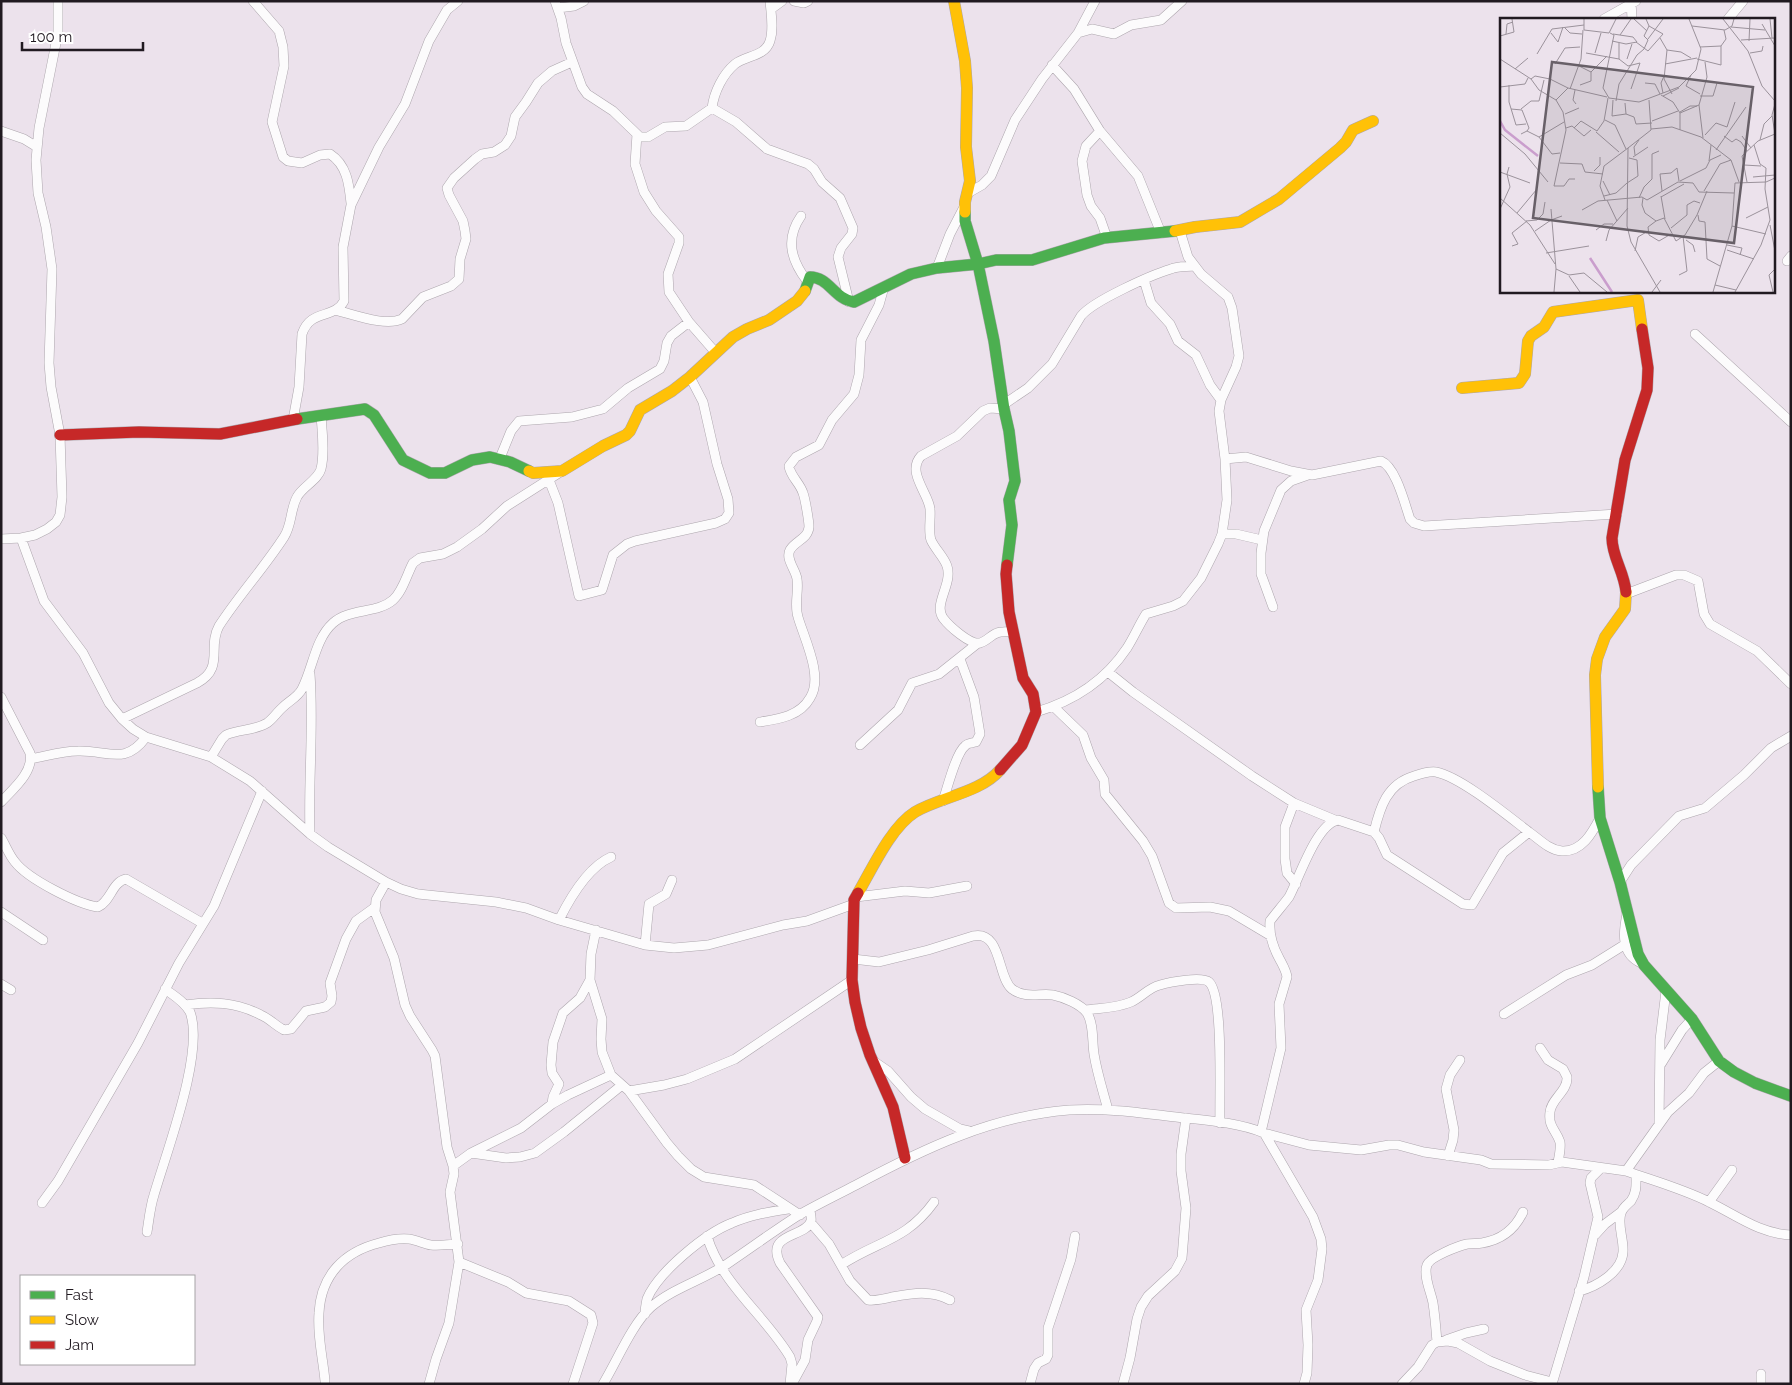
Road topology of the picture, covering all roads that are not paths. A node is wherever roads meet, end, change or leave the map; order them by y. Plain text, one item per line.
1 (58, 1) edge
2 (253, 1) edge
3 (584, 1) edge
4 (782, 1) edge
5 (794, 1) edge
6 (808, 1) edge
7 (954, 1) edge
8 (1095, 1) edge
9 (1182, 1) edge
10 (1743, 1) edge
11 (455, 2) edge
12 (1633, 2) edge
13 (557, 4) edge
14 (770, 5) edge
15 (1606, 18) edge
16 (1632, 18) edge
17 (1729, 18) edge
18 (1078, 33) junction
19 (572, 62) junction
20 (1052, 65) junction
21 (712, 108) junction
22 (1373, 121) dead end
23 (1100, 131) junction
24 (1, 132) edge
25 (637, 134) junction
26 (37, 147) junction
27 (968, 193) junction
28 (351, 205) junction
29 (964, 206) junction
30 (801, 216) dead end
31 (1180, 231) junction
32 (1161, 233) junction
33 (1107, 238) junction
34 (978, 264) junction
35 (1194, 266) junction
36 (937, 268) junction
37 (1144, 280) junction
38 (807, 281) junction
39 (884, 287) junction
40 (848, 302) junction
41 (335, 310) junction
42 (688, 322) junction
43 (1695, 334) dead end
44 (716, 353) junction
45 (690, 377) junction
46 (1462, 388) dead end
47 (1221, 400) junction
48 (1004, 407) junction
49 (321, 416) junction
50 (293, 420) junction
51 (1791, 422) edge
52 (60, 435) junction
53 (500, 458) junction
54 (1225, 459) junction
55 (562, 472) junction
56 (1308, 475) junction
57 (549, 480) junction
58 (1617, 514) junction
59 (1222, 534) junction
60 (21, 538) junction
61 (1, 539) edge
62 (1262, 540) junction
63 (1626, 594) junction
64 (1273, 607) dead end
65 (1012, 632) junction
66 (978, 643) junction
67 (960, 658) junction
68 (310, 672) junction
69 (1108, 672) junction
70 (1791, 684) edge
71 (1, 697) edge
72 (1054, 707) junction
73 (1036, 712) junction
74 (122, 719) junction
75 (760, 722) dead end
76 (1791, 736) edge
77 (146, 737) junction
78 (860, 745) dead end
79 (211, 757) junction
80 (32, 759) junction
81 (262, 791) junction
82 (943, 801) junction
83 (1, 802) edge
84 (1294, 802) junction
85 (1600, 818) junction
86 (1334, 820) junction
87 (1374, 832) junction
88 (1530, 832) junction
89 (310, 834) junction
90 (1, 838) edge
91 (611, 857) dead end
92 (672, 880) dead end
93 (386, 882) junction
94 (1620, 882) junction
95 (1296, 884) junction
96 (967, 886) dead end
97 (855, 900) junction
98 (374, 908) junction
99 (1627, 911) junction
100 (1, 912) edge
101 (559, 920) junction
102 (202, 923) junction
103 (596, 930) junction
104 (1271, 936) junction
105 (43, 940) dead end
106 (645, 945) junction
107 (1624, 945) junction
108 (852, 959) junction
109 (1644, 965) junction
110 (590, 980) junction
111 (852, 980) junction
112 (1, 984) edge
113 (164, 989) junction
114 (11, 990) dead end
115 (1666, 991) junction
116 (185, 1005) junction
117 (1086, 1010) junction
118 (1504, 1014) dead end
119 (1692, 1019) junction
120 (1540, 1048) dead end
121 (872, 1060) junction
122 (1460, 1060) dead end
123 (1719, 1061) junction
124 (1661, 1064) junction
125 (611, 1075) junction
126 (625, 1088) junction
127 (1791, 1096) edge
128 (552, 1104) junction
129 (1108, 1110) junction
130 (1186, 1118) junction
131 (1220, 1122) junction
132 (1659, 1124) junction
133 (969, 1132) junction
134 (1263, 1132) junction
135 (471, 1153) junction
136 (1448, 1156) junction
137 (905, 1158) junction
138 (1558, 1162) junction
139 (453, 1166) junction
140 (1601, 1168) junction
141 (1732, 1170) dead end
142 (1626, 1171) junction
143 (1636, 1175) junction
144 (42, 1202) dead end
145 (934, 1202) dead end
146 (1709, 1202) junction
147 (788, 1208) junction
148 (810, 1210) junction
149 (1523, 1212) dead end
150 (1621, 1212) junction
151 (800, 1215) junction
152 (810, 1223) junction
153 (147, 1232) dead end
154 (1791, 1234) edge
155 (707, 1236) junction
156 (1075, 1236) dead end
157 (1594, 1236) junction
158 (458, 1244) junction
159 (459, 1262) junction
160 (841, 1265) junction
161 (722, 1268) junction
162 (1579, 1291) junction
163 (950, 1300) dead end
164 (645, 1314) junction
165 (1484, 1329) dead end
166 (1441, 1341) junction
167 (1761, 1374) dead end
168 (325, 1381) dead end
169 (1552, 1383) edge
170 (429, 1384) edge
171 (573, 1384) edge
172 (603, 1384) edge
173 (791, 1384) edge
174 (1030, 1384) edge
175 (1123, 1384) edge
176 (1304, 1384) edge
177 (1402, 1384) edge
178 (1761, 1384) edge

1 - 26 street
2 - 28 street
3 - 13 street
4 - 14 street
5 - 6 street
7 - 27 street
8 - 18 street
9 - 18 street
10 - 17 street
11 - 28 street
12 - 15 street
12 - 16 street
13 - 19 street
14 - 21 street
18 - 20 street
19 - 25 street
19 - 41 street
20 - 23 street
20 - 27 street
21 - 25 street
21 - 40 street
22 - 31 street
23 - 32 street
23 - 33 street
24 - 26 street
25 - 42 street
26 - 52 street
27 - 29 street
28 - 41 street
29 - 34 street
29 - 36 street
30 - 38 street
31 - 32 street
31 - 35 street
32 - 33 street
33 - 34 street
34 - 36 street
34 - 48 street
35 - 37 street
35 - 47 street
36 - 39 street
37 - 47 street
37 - 48 street
38 - 40 street
38 - 44 street
39 - 40 street
39 - 75 street
41 - 50 street
42 - 44 street
42 - 53 street
43 - 51 street
44 - 45 street
45 - 55 street
45 - 57 street
46 - 58 street
47 - 54 street
48 - 65 street
48 - 66 street
49 - 50 street
49 - 53 street
49 - 74 street
50 - 52 street
52 - 60 street
53 - 55 street
54 - 56 street
54 - 59 street
55 - 57 street
56 - 58 street
56 - 62 street
57 - 68 street
58 - 63 street
59 - 62 street
59 - 69 street
60 - 61 street
60 - 74 street
62 - 64 street
63 - 70 street
63 - 85 street
65 - 66 street
65 - 73 street
66 - 67 street
67 - 78 street
67 - 82 street
68 - 79 street
68 - 89 street
69 - 72 street
69 - 84 street
71 - 80 street
72 - 73 street
72 - 104 street
73 - 82 street
74 - 77 street
76 - 94 street
77 - 79 street
77 - 80 street
79 - 81 street
80 - 83 street
81 - 89 street
81 - 102 street
82 - 97 street
84 - 86 street
84 - 95 street
85 - 88 street
85 - 94 street
86 - 87 street
86 - 95 street
87 - 88 street
87 - 88 street
89 - 93 street
90 - 102 street
91 - 101 street
92 - 106 street
93 - 98 street
93 - 101 street
94 - 99 street
95 - 104 street
96 - 97 street
97 - 106 street
97 - 108 street
98 - 116 street
98 - 139 street
99 - 107 street
99 - 109 street
100 - 105 street
101 - 103 street
102 - 113 street
103 - 106 street
103 - 110 street
104 - 134 street
107 - 109 street
107 - 118 street
108 - 111 street
108 - 117 street
109 - 115 street
110 - 125 street
110 - 128 street
111 - 121 street
111 - 126 street
112 - 114 street
113 - 116 street
113 - 144 street
115 - 119 street
115 - 124 street
116 - 153 street
117 - 129 street
117 - 131 street
119 - 123 street
119 - 124 street
120 - 138 street
121 - 133 street
121 - 137 street
122 - 136 street
123 - 127 street
123 - 132 street
124 - 132 street
125 - 126 street
125 - 128 street
126 - 135 street
126 - 147 street
128 - 135 street
129 - 130 street
129 - 133 street
130 - 131 street
130 - 175 street
131 - 134 street
132 - 142 street
133 - 137 street
134 - 136 street
134 - 176 street
135 - 139 street
136 - 138 street
137 - 148 street
138 - 140 street
139 - 158 street
140 - 142 street
140 - 157 street
141 - 146 street
142 - 143 street
143 - 146 street
143 - 150 street
145 - 160 street
146 - 154 street
147 - 151 street
147 - 155 street
148 - 151 street
148 - 152 street
149 - 166 street
150 - 157 street
150 - 162 street
151 - 161 street
152 - 160 street
152 - 173 street
155 - 161 street
155 - 164 street
156 - 174 street
157 - 162 street
158 - 159 street
158 - 168 street
159 - 170 street
159 - 171 street
160 - 163 street
161 - 164 street
161 - 173 street
162 - 169 street
164 - 172 street
165 - 166 street
166 - 169 street
166 - 177 street
167 - 178 street

